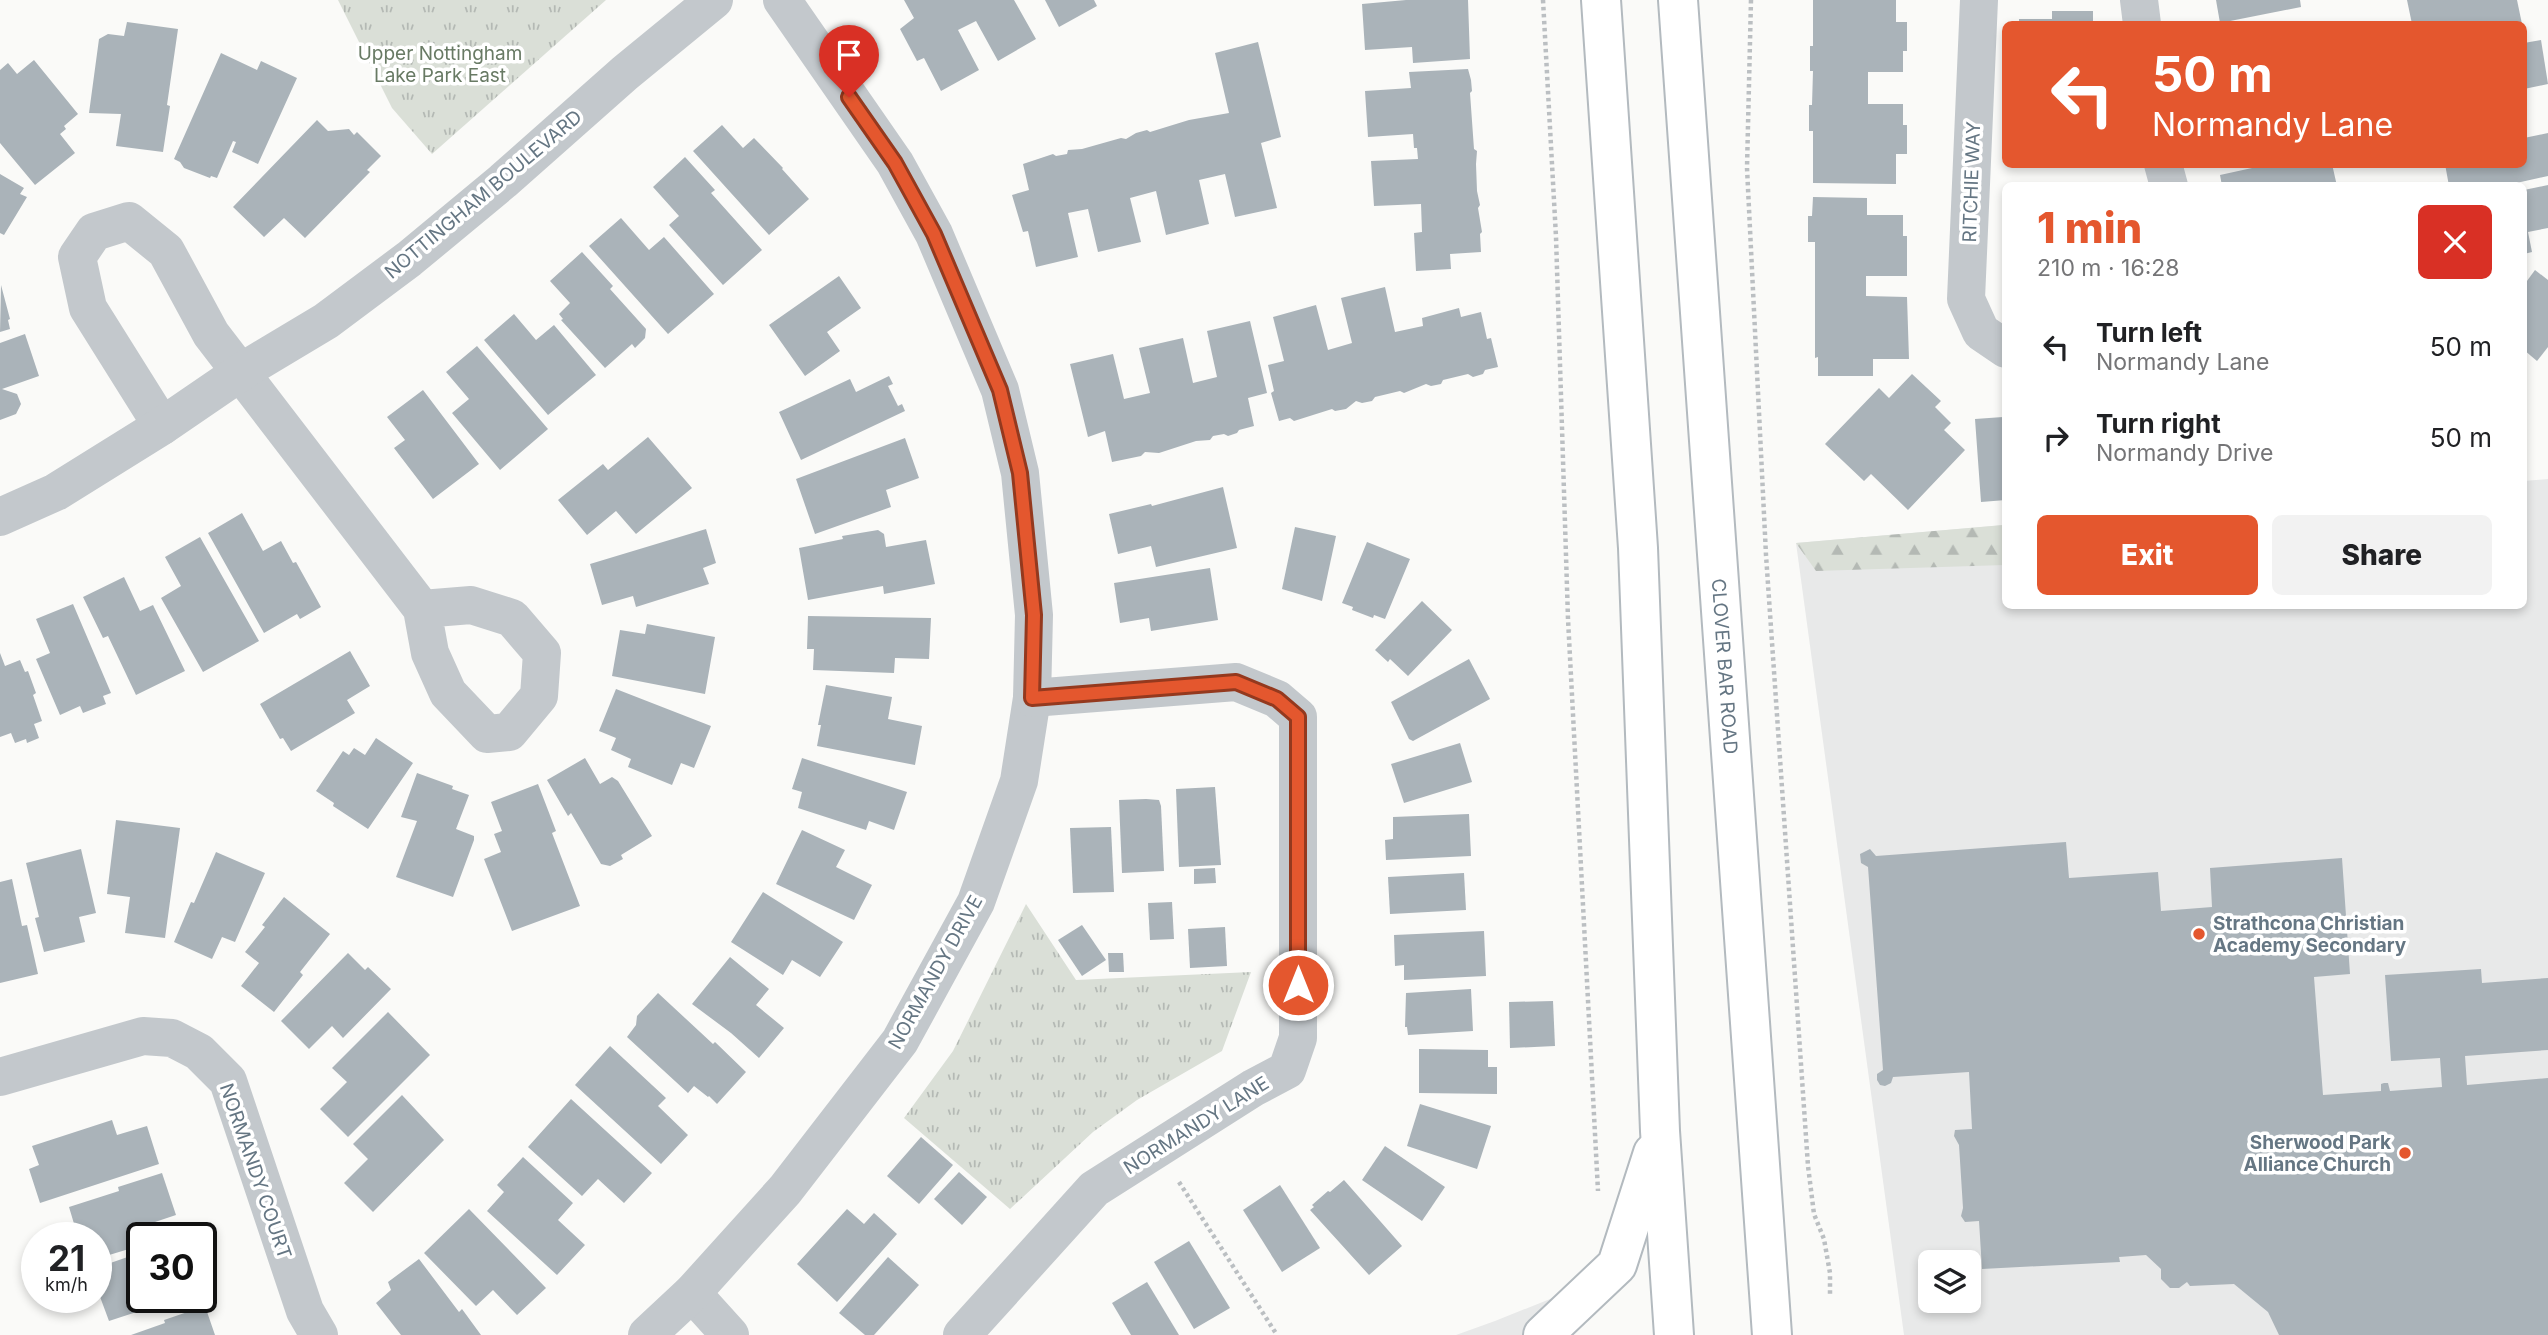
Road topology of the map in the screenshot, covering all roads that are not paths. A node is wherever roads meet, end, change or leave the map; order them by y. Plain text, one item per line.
1 (714, 0) edge
2 (782, 0) edge
3 (1601, 0) edge
4 (1979, 0) edge
5 (2139, 0) edge
6 (1680, 5) edge
7 (2142, 21) edge
8 (2002, 346) edge
9 (241, 372) junction
10 (162, 426) junction
11 (0, 517) edge
12 (422, 609) dead end
13 (1032, 698) junction
14 (0, 1077) edge
15 (1660, 1131) junction
16 (692, 1293) junction
17 (318, 1335) edge
18 (647, 1335) edge
19 (730, 1335) edge
20 (962, 1335) edge
21 (1544, 1335) edge
22 (1674, 1335) edge
23 (1772, 1335) edge

1 - 9 street, NOTTINGHAM BOULEVARD
2 - 13 street, NORMANDY DRIVE
3 - 15 main road
4 - 8 street, RITCHIE WAY
5 - 7 street
6 - 23 main road, CLOVER BAR ROAD
9 - 10 street, NOTTINGHAM BOULEVARD
9 - 10 street
9 - 12 street
10 - 11 street, NOTTINGHAM BOULEVARD
13 - 16 street, NORMANDY DRIVE
13 - 20 street, NORMANDY LANE
14 - 17 street, NORMANDY COURT
15 - 21 main road
15 - 22 main road
16 - 18 street, NORMANDY DRIVE
16 - 19 street

